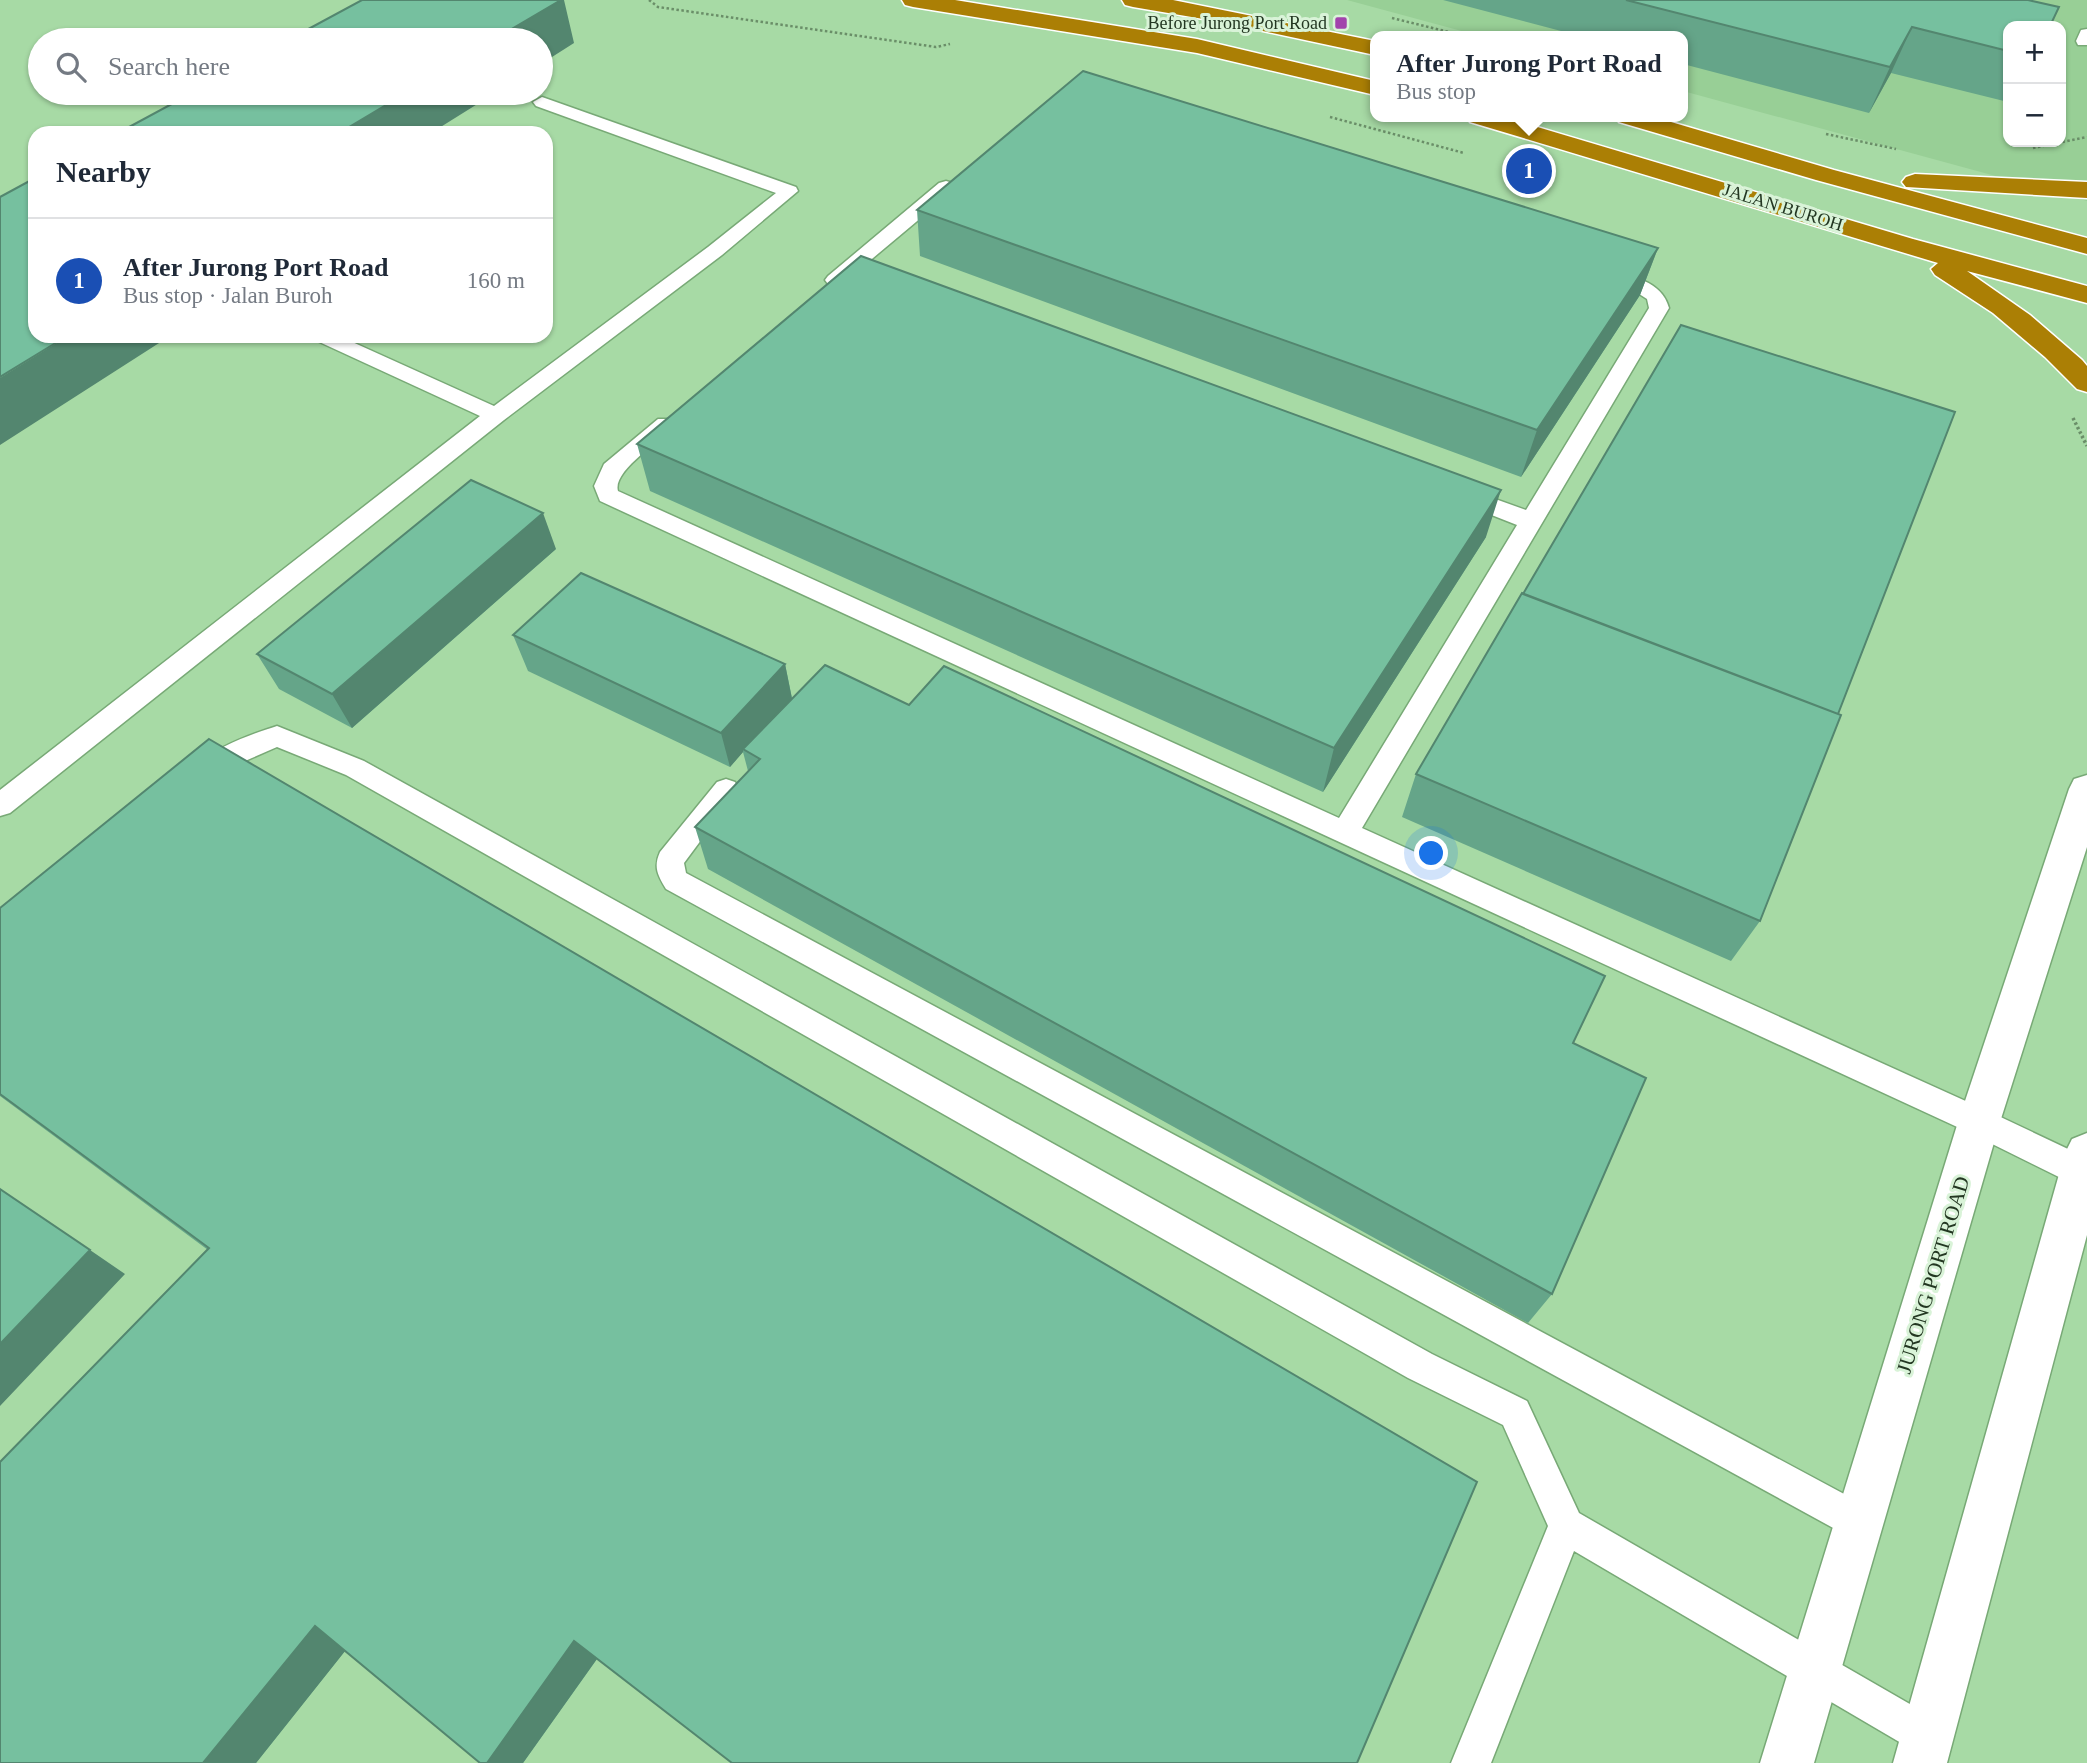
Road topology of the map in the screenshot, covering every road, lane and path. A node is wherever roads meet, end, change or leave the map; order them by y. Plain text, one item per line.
1 (649, 0) edge
2 (913, 0) edge
3 (1133, 0) edge
4 (962, 41) dead end
5 (1370, 47) edge
6 (1370, 87) edge
7 (549, 105) edge
8 (1330, 117) dead end
9 (1496, 122) edge
10 (1645, 122) edge
11 (1816, 132) dead end
12 (2087, 137) edge
13 (1896, 149) dead end
14 (2024, 150) dead end
15 (1474, 156) dead end
16 (964, 172) edge
17 (1825, 175) junction
18 (2087, 190) edge
19 (1904, 244) junction
20 (2087, 246) edge
21 (849, 269) junction
22 (1588, 270) edge
23 (875, 279) edge
24 (818, 295) edge
25 (2087, 295) edge
26 (337, 343) edge
27 (2087, 383) edge
28 (684, 408) edge
29 (496, 415) junction
30 (2072, 416) dead end
31 (2087, 446) edge
32 (1439, 487) edge
33 (1531, 521) junction
34 (726, 789) dead end
35 (2087, 789) edge
36 (180, 796) edge
37 (0, 806) edge
38 (1345, 832) junction
39 (1979, 1122) junction
40 (2084, 1162) edge
41 (1859, 1522) junction
42 (1566, 1526) junction
43 (1815, 1669) junction
44 (1924, 1750) edge
45 (1471, 1763) edge
46 (1787, 1763) edge

1 - 4 path
2 - 6 highway
3 - 5 highway
7 - 29 lane
8 - 15 path
9 - 19 highway, JALAN BUROH
10 - 17 highway, JALAN BUROH
11 - 13 path
12 - 14 path
16 - 21 lane
17 - 18 highway
17 - 20 highway, JALAN BUROH
19 - 25 highway, JALAN BUROH
19 - 27 highway
21 - 23 lane
21 - 24 lane
22 - 33 lane
26 - 29 lane
28 - 38 lane
29 - 37 lane
30 - 31 path
32 - 33 lane
33 - 38 lane
34 - 41 lane
35 - 39 street, JURONG PORT ROAD
36 - 42 lane
38 - 39 lane
39 - 40 lane
39 - 41 street, JURONG PORT ROAD
40 - 44 street
41 - 43 street, JURONG PORT ROAD
42 - 43 lane
42 - 45 lane
43 - 44 lane
43 - 46 street, JURONG PORT ROAD

